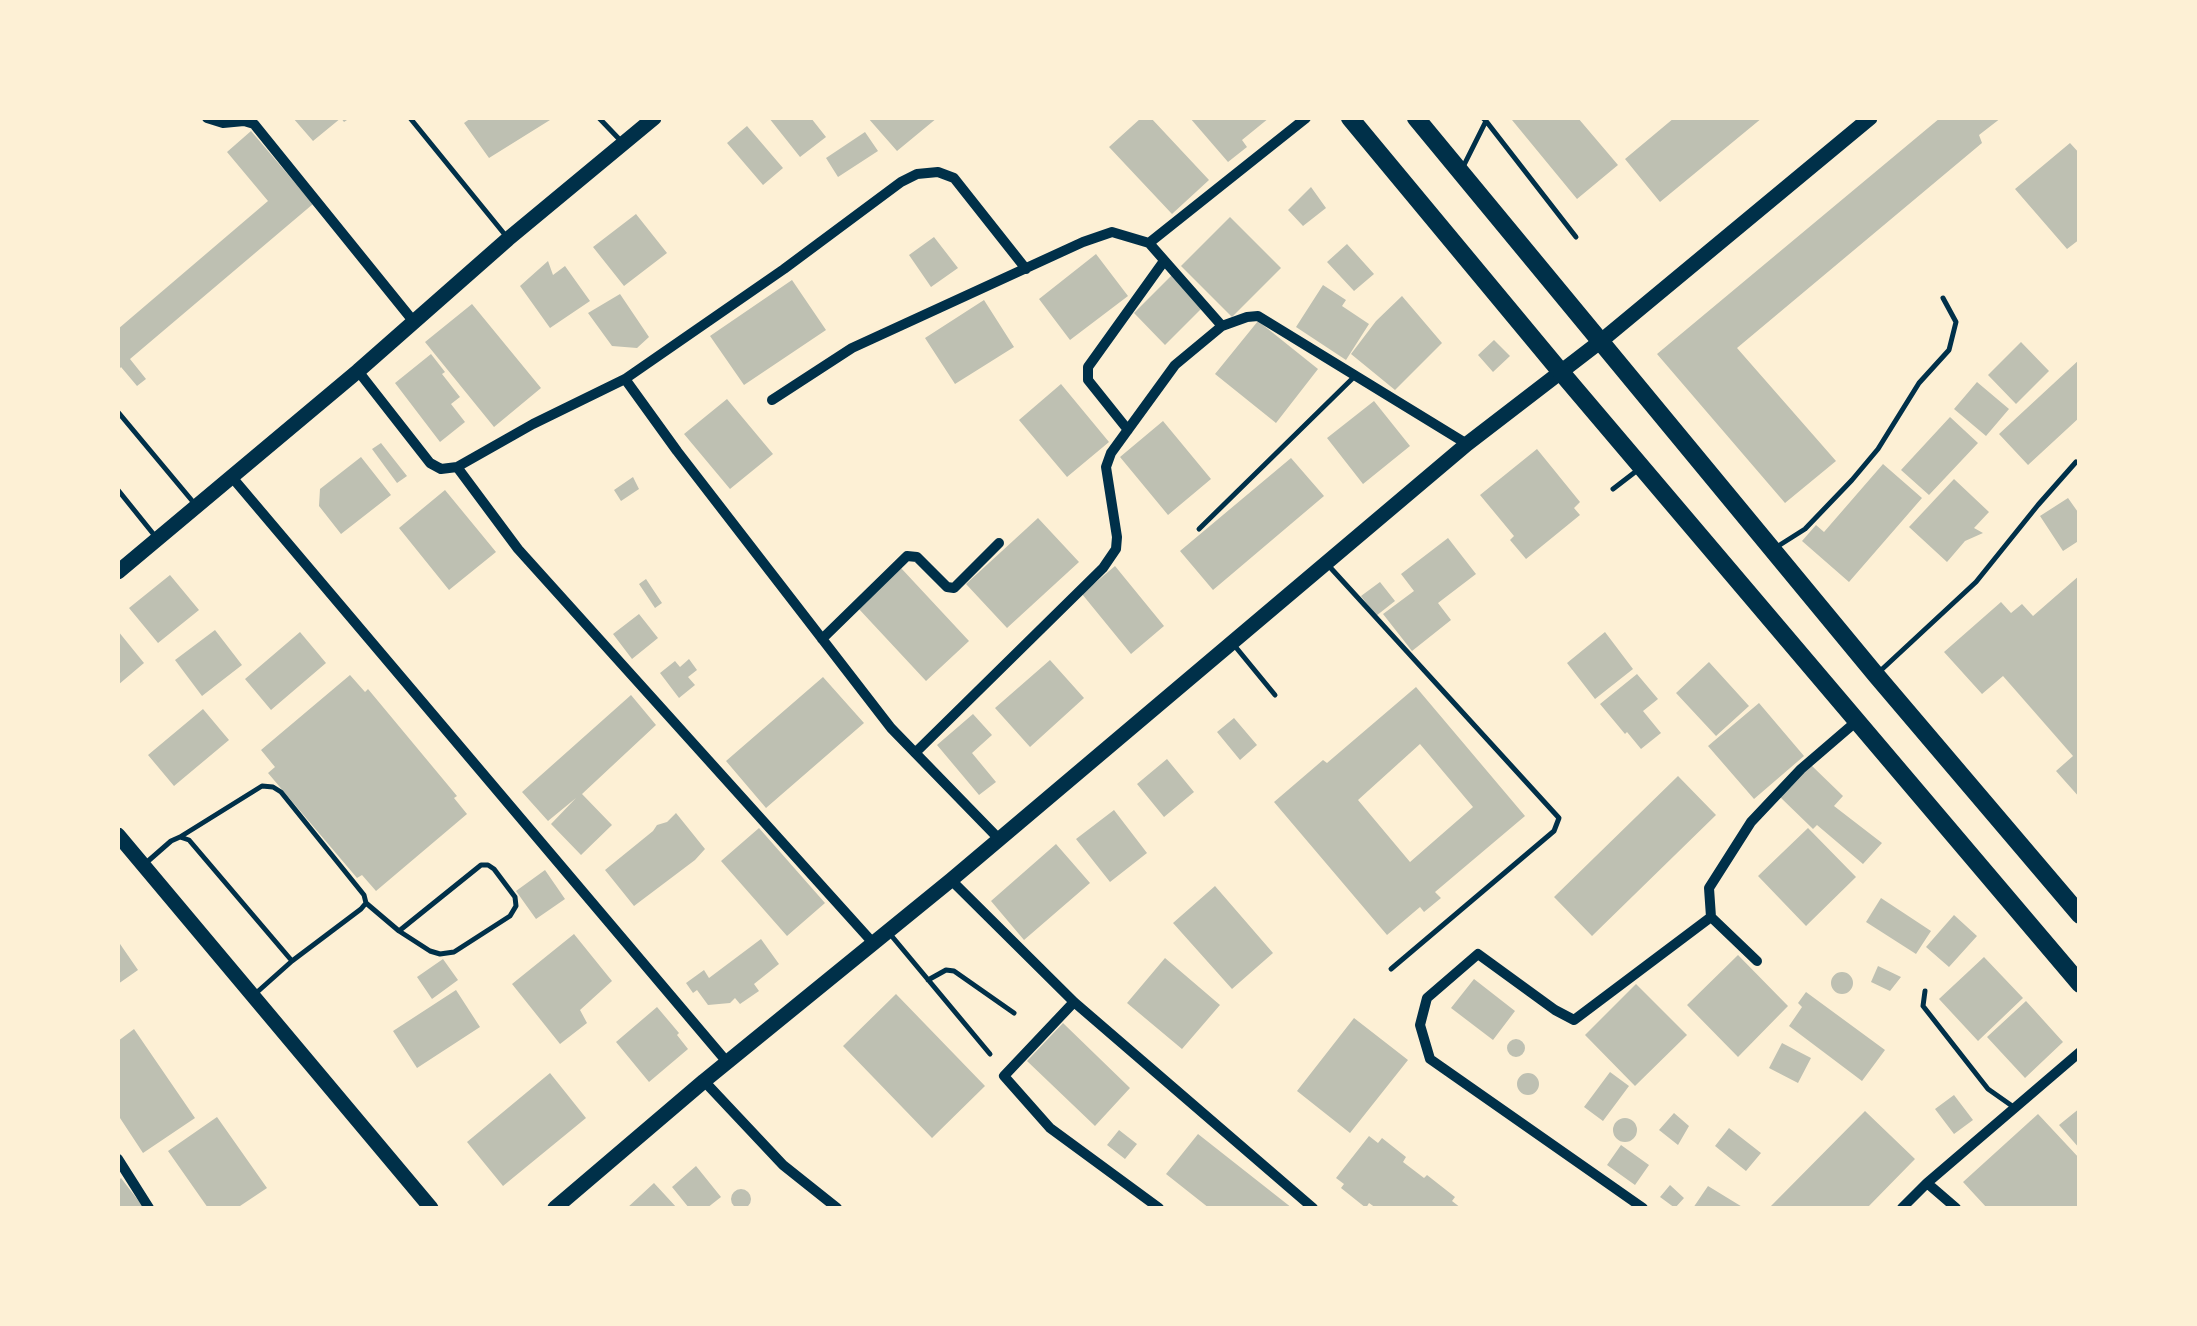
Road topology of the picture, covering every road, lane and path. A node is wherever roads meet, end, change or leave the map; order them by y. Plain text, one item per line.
1 (208, 118) edge
2 (410, 118) edge
3 (599, 118) edge
4 (654, 118) edge
5 (1306, 118) edge
6 (1350, 118) edge
7 (1416, 118) edge
8 (1870, 118) edge
9 (1484, 119) edge
10 (623, 144) junction
11 (1461, 170) junction
12 (1576, 237) dead end
13 (508, 239) junction
14 (1148, 243) junction
15 (1164, 261) junction
16 (1026, 269) junction
17 (1943, 298) dead end
18 (414, 322) junction
19 (1222, 326) junction
20 (1601, 341) junction
21 (358, 371) junction
22 (1560, 371) junction
23 (1355, 376) junction
24 (625, 379) junction
25 (772, 400) dead end
26 (118, 412) edge
27 (1128, 430) junction
28 (1467, 444) junction
29 (2076, 462) dead end
30 (458, 467) junction
31 (1642, 467) junction
32 (231, 476) junction
33 (1613, 489) dead end
34 (118, 490) edge
35 (196, 505) junction
36 (1199, 529) dead end
37 (157, 539) junction
38 (999, 543) dead end
39 (1772, 549) junction
40 (1326, 563) junction
41 (118, 572) edge
42 (822, 639) junction
43 (1232, 642) junction
44 (1876, 675) junction
45 (1275, 695) dead end
46 (1858, 720) junction
47 (916, 752) junction
48 (118, 835) edge
49 (180, 837) junction
50 (1000, 839) junction
51 (143, 865) junction
52 (951, 880) junction
53 (366, 903) junction
54 (2080, 915) edge
55 (1711, 917) junction
56 (399, 931) junction
57 (888, 932) junction
58 (874, 944) junction
59 (292, 961) junction
60 (1757, 961) dead end
61 (1391, 969) dead end
62 (928, 980) junction
63 (2080, 984) edge
64 (1925, 991) dead end
65 (252, 996) junction
66 (1074, 1002) junction
67 (1014, 1012) dead end
68 (2080, 1052) edge
69 (990, 1054) dead end
70 (728, 1062) junction
71 (704, 1081) junction
72 (2014, 1108) junction
73 (118, 1159) edge
74 (1927, 1183) junction
75 (149, 1208) edge
76 (431, 1208) edge
77 (555, 1208) edge
78 (837, 1208) edge
79 (1159, 1208) edge
80 (1313, 1208) edge
81 (1642, 1208) edge
82 (1902, 1208) edge
83 (1956, 1208) edge

1 - 18 street
2 - 13 lane
3 - 10 lane
4 - 10 main road
5 - 14 street
6 - 22 main road
7 - 11 main road
8 - 20 main road
9 - 11 lane
9 - 12 lane
10 - 13 main road
11 - 20 main road
13 - 18 main road
14 - 15 street
14 - 16 street
15 - 19 street
15 - 27 street
16 - 24 street
16 - 25 street
17 - 39 lane
18 - 21 main road
19 - 23 street
19 - 27 street
20 - 22 main road
20 - 39 main road
21 - 30 street
21 - 32 main road
22 - 28 main road
22 - 31 main road
23 - 28 street
23 - 36 lane
24 - 30 street
24 - 42 street
26 - 35 lane
27 - 47 street
28 - 40 main road
29 - 44 lane
30 - 58 street
31 - 33 lane
31 - 46 main road
32 - 35 main road
32 - 70 street
34 - 37 lane
35 - 37 main road
37 - 41 main road
38 - 42 street
39 - 44 main road
40 - 43 main road
40 - 61 lane
42 - 47 street
43 - 45 lane
43 - 50 main road
44 - 54 main road
46 - 55 street
46 - 63 main road
47 - 50 street
48 - 51 main road
49 - 51 lane
49 - 53 lane
49 - 59 lane
50 - 52 main road
51 - 65 main road
52 - 57 main road
52 - 66 street
53 - 56 lane
53 - 59 lane
55 - 60 street
55 - 81 street
56 - 56 lane
57 - 58 main road
57 - 62 lane
58 - 70 main road
59 - 65 lane
62 - 67 lane
62 - 69 lane
64 - 72 lane
65 - 76 main road
66 - 79 street
66 - 80 street
68 - 72 street
70 - 71 main road
71 - 77 main road
71 - 78 street
72 - 74 street
73 - 75 street
74 - 82 street
74 - 83 street

